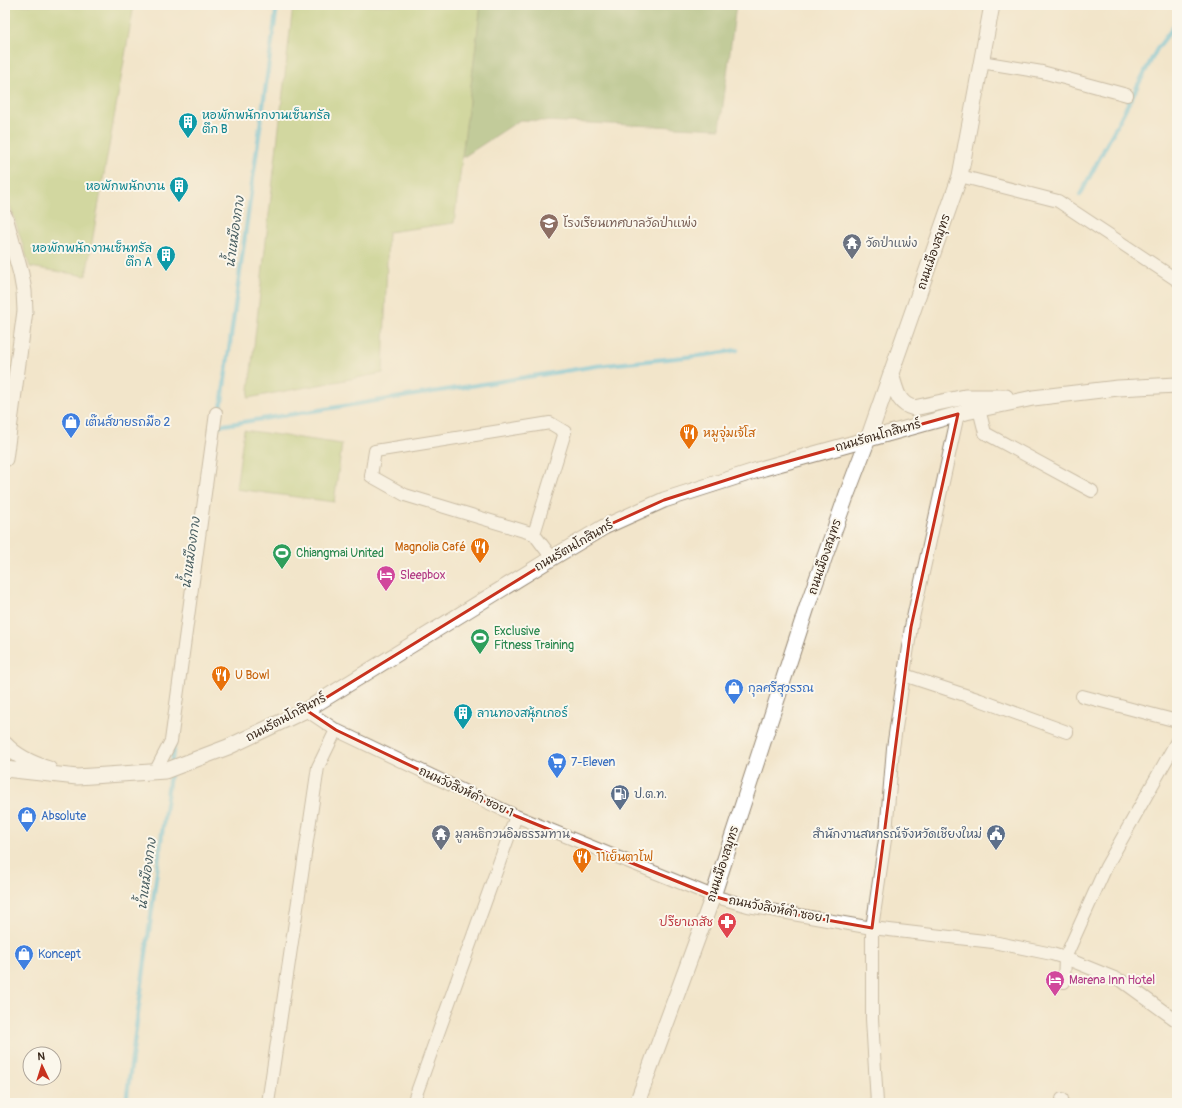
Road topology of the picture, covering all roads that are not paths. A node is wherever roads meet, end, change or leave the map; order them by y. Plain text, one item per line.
1 (992, 5) edge
2 (981, 62) junction
3 (1127, 95) dead end
4 (960, 176) junction
5 (5, 217) edge
6 (1177, 280) edge
7 (891, 374) junction
8 (1177, 385) edge
9 (1033, 398) junction
10 (979, 409) junction
11 (216, 412) dead end
12 (958, 414) junction
13 (868, 438) junction
14 (5, 459) edge
15 (1092, 491) dead end
16 (534, 534) junction
17 (552, 558) junction
18 (904, 675) junction
19 (1082, 696) dead end
20 (306, 710) junction
21 (1177, 721) edge
22 (336, 730) junction
23 (1066, 732) dead end
24 (1177, 741) edge
25 (5, 744) edge
26 (5, 769) edge
27 (160, 771) junction
28 (69, 776) junction
29 (516, 816) junction
30 (713, 896) junction
31 (872, 928) junction
32 (1065, 958) junction
33 (1064, 982) dead end
34 (1177, 1021) edge
35 (268, 1103) edge
36 (413, 1103) edge
37 (637, 1103) edge
38 (877, 1103) edge

1 - 2 street, ถนนเมืองสมุทร
2 - 3 street
2 - 4 street, ถนนเมืองสมุทร
4 - 6 street
4 - 7 street, ถนนเมืองสมุทร
5 - 14 street
7 - 9 street
7 - 13 street, ถนนเมืองสมุทร
8 - 9 street, ถนนรัตนโกสินทร์
9 - 10 street, ถนนรัตนโกสินทร์
10 - 12 street, ถนนรัตนโกสินทร์
10 - 15 street
11 - 27 street
12 - 13 street, ถนนรัตนโกสินทร์
12 - 18 street
13 - 17 street, ถนนรัตนโกสินทร์
13 - 30 street, ถนนเมืองสมุทร
16 - 16 street
16 - 17 street
17 - 20 street, ถนนรัตนโกสินทร์
18 - 23 street
18 - 31 street
19 - 21 street
20 - 22 street, ถนนวังสิงห์คำ ซอย 1
20 - 27 street, ถนนรัตนโกสินทร์
22 - 29 street, ถนนวังสิงห์คำ ซอย 1
22 - 35 street
24 - 32 street
25 - 28 street
26 - 28 street, ถนนรัตนโกสินทร์
27 - 28 street, ถนนรัตนโกสินทร์
29 - 30 street, ถนนวังสิงห์คำ ซอย 1
29 - 36 street
30 - 31 street, ถนนวังสิงห์คำ ซอย 1
30 - 37 street, ถนนเมืองสมุทร
31 - 32 street, ถนนวังสิงห์คำ ซอย 1
31 - 38 street
32 - 33 street
32 - 34 street, ถนนวังสิงห์คำ ซอย 1

